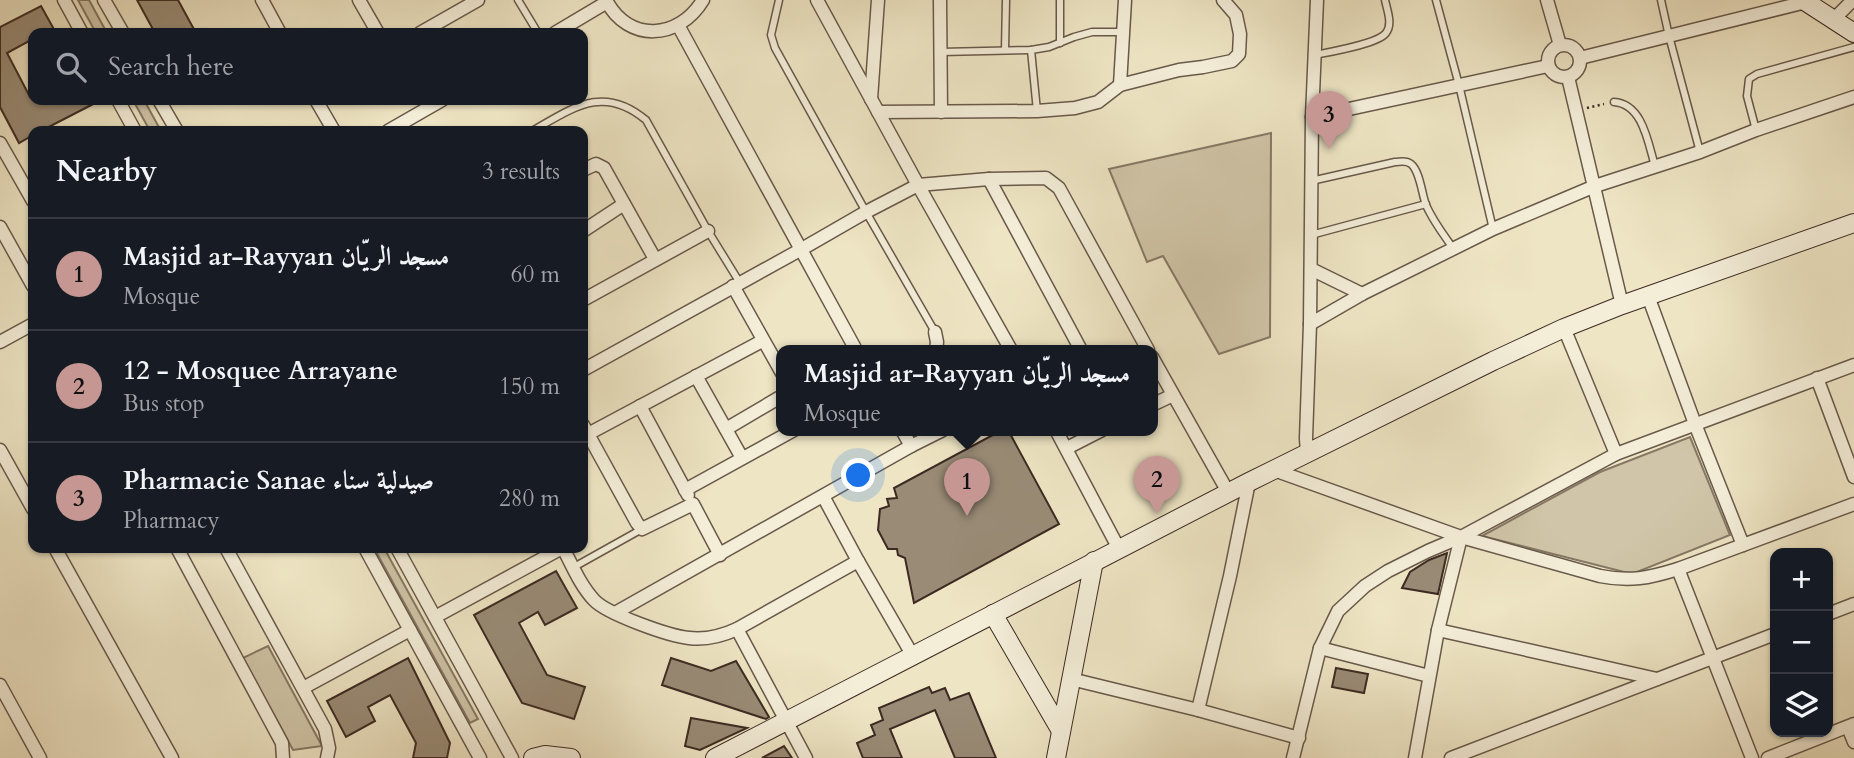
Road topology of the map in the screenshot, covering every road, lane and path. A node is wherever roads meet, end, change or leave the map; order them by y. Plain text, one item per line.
1 (64, 0) edge
2 (104, 0) edge
3 (262, 0) edge
4 (359, 0) edge
5 (478, 0) edge
6 (518, 0) edge
7 (703, 0) edge
8 (779, 0) edge
9 (817, 0) edge
10 (878, 0) edge
11 (940, 0) edge
12 (1006, 0) edge
13 (1060, 0) edge
14 (1125, 0) edge
15 (1223, 0) edge
16 (1317, 0) edge
17 (1385, 0) edge
18 (1436, 0) edge
19 (1550, 0) edge
20 (1661, 0) edge
21 (1853, 0) edge
22 (607, 1) edge
23 (1805, 1) edge
24 (1834, 19) junction
25 (678, 25) junction
26 (79, 28) edge
27 (120, 28) edge
28 (277, 28) edge
29 (375, 28) edge
30 (429, 28) edge
31 (535, 28) edge
32 (563, 28) edge
33 (1124, 32) junction
34 (1854, 33) edge
35 (1669, 36) junction
36 (1060, 43) junction
37 (1560, 45) junction
38 (1854, 47) edge
39 (1005, 50) junction
40 (1031, 50) junction
41 (939, 52) junction
42 (1315, 55) junction
43 (1580, 58) junction
44 (1548, 66) junction
45 (1568, 77) junction
46 (1121, 85) junction
47 (1459, 85) junction
48 (1854, 97) edge
49 (871, 99) junction
50 (588, 102) edge
51 (1614, 102) joint
52 (121, 105) edge
53 (162, 105) edge
54 (319, 105) edge
55 (434, 105) edge
56 (571, 105) edge
57 (580, 105) edge
58 (573, 108) junction
59 (1577, 110) junction
60 (1037, 111) junction
61 (878, 112) junction
62 (941, 112) junction
63 (1312, 117) junction
64 (132, 126) edge
65 (174, 126) edge
66 (331, 126) edge
67 (400, 126) edge
68 (540, 126) edge
69 (1756, 130) junction
70 (0, 143) edge
71 (1700, 152) junction
72 (588, 167) edge
73 (1656, 167) junction
74 (989, 178) junction
75 (1311, 181) junction
76 (918, 185) junction
77 (1595, 186) junction
78 (28, 192) edge
79 (624, 204) junction
80 (1426, 204) junction
81 (866, 212) junction
82 (1854, 223) edge
83 (0, 227) edge
84 (588, 227) edge
85 (1493, 229) junction
86 (708, 231) junction
87 (1311, 235) junction
88 (1454, 248) junction
89 (800, 250) junction
90 (655, 259) junction
91 (1311, 269) junction
92 (28, 277) edge
93 (736, 284) junction
94 (1362, 294) junction
95 (1648, 296) junction
96 (588, 297) edge
97 (1622, 305) junction
98 (1310, 324) junction
99 (28, 327) edge
100 (1564, 328) junction
101 (935, 332) joint
102 (762, 341) junction
103 (0, 342) edge
104 (853, 345) edge
105 (937, 345) edge
106 (1008, 345) edge
107 (1078, 345) edge
108 (1145, 345) edge
109 (776, 363) edge
110 (1854, 365) edge
111 (1158, 366) edge
112 (588, 367) edge
113 (696, 376) junction
114 (1817, 378) junction
115 (1173, 395) junction
116 (776, 400) edge
117 (1158, 402) edge
118 (640, 406) junction
119 (1695, 424) junction
120 (588, 429) edge
121 (726, 429) junction
122 (588, 435) edge
123 (783, 436) edge
124 (905, 436) edge
125 (931, 436) edge
126 (1060, 436) edge
127 (1090, 436) edge
128 (911, 446) junction
129 (1067, 448) junction
130 (0, 450) edge
131 (1307, 453) junction
132 (1616, 454) junction
133 (742, 458) junction
134 (1273, 470) junction
135 (13, 474) junction
136 (1854, 477) edge
137 (0, 481) edge
138 (1249, 482) junction
139 (685, 490) junction
140 (1228, 492) junction
141 (823, 496) junction
142 (28, 500) edge
143 (693, 504) junction
144 (1854, 504) edge
145 (642, 529) junction
146 (1461, 537) junction
147 (1743, 545) junction
148 (1119, 549) junction
149 (58, 553) edge
150 (180, 553) edge
151 (229, 553) edge
152 (368, 553) edge
153 (400, 553) edge
154 (554, 553) edge
155 (566, 553) edge
156 (720, 555) junction
157 (858, 561) junction
158 (1094, 561) junction
159 (574, 568) junction
160 (1678, 569) junction
161 (1854, 604) edge
162 (1833, 612) edge
163 (615, 613) junction
164 (993, 614) junction
165 (435, 617) junction
166 (737, 629) junction
167 (410, 630) junction
168 (1438, 630) junction
169 (1770, 636) edge
170 (1320, 648) junction
171 (913, 656) junction
172 (1714, 658) junction
173 (1429, 676) junction
174 (1071, 679) junction
175 (1657, 679) junction
176 (0, 685) edge
177 (303, 688) junction
178 (1198, 710) junction
179 (787, 722) junction
180 (1851, 726) edge
181 (1061, 731) junction
182 (1298, 738) junction
183 (1854, 742) edge
184 (40, 758) edge
185 (172, 758) edge
186 (283, 758) edge
187 (327, 758) edge
188 (480, 758) edge
189 (512, 758) edge
190 (533, 758) edge
191 (571, 758) edge
192 (715, 758) edge
193 (806, 758) edge
194 (1056, 758) edge
195 (1293, 758) edge
196 (1415, 758) edge
197 (1451, 758) edge
198 (1752, 758) edge
199 (1768, 758) edge

1 - 26 street
2 - 27 street
3 - 28 street
4 - 29 street
5 - 30 street
6 - 31 lane
7 - 25 street
8 - 81 lane
9 - 49 street
10 - 49 street
11 - 41 street
12 - 39 lane
13 - 36 lane
14 - 33 street
15 - 46 street
16 - 42 street
17 - 42 lane
18 - 47 lane
19 - 37 street
20 - 35 lane
21 - 24 street
22 - 25 street
22 - 32 street
23 - 24 street
23 - 35 street
24 - 34 street
25 - 89 street
33 - 36 lane
33 - 46 street
35 - 43 street
35 - 71 lane
36 - 40 lane
37 - 43 street
37 - 44 street
38 - 69 lane
39 - 40 lane
39 - 41 lane
40 - 60 lane
41 - 62 street
42 - 63 street
43 - 45 street
44 - 45 street
44 - 47 street
45 - 59 street
46 - 60 street
47 - 63 street
47 - 85 lane
48 - 69 street
49 - 61 street
50 - 86 lane
51 - 59 path
51 - 73 lane
52 - 64 street
53 - 65 street
54 - 66 street
55 - 67 street
56 - 58 lane
57 - 58 lane
58 - 68 lane
59 - 77 street
60 - 62 street
61 - 62 street
61 - 76 street
63 - 75 street
69 - 71 street
70 - 78 street
71 - 73 street
72 - 79 street
73 - 77 street
74 - 76 street
74 - 107 street
74 - 108 street
75 - 80 lane
75 - 87 street
76 - 81 street
76 - 106 street
77 - 85 street
77 - 97 street
79 - 84 street
79 - 90 street
80 - 87 lane
80 - 88 lane
81 - 89 street
81 - 101 lane
82 - 95 street
83 - 92 street
85 - 88 street
86 - 90 street
86 - 93 lane
87 - 91 street
88 - 94 street
89 - 93 street
89 - 104 street
90 - 96 street
91 - 94 street
91 - 98 street
93 - 102 street
93 - 112 street
94 - 98 street
95 - 97 street
95 - 119 street
97 - 100 street
98 - 131 street
99 - 103 street
100 - 131 street
100 - 132 street
101 - 105 street
102 - 109 street
102 - 113 street
110 - 114 street
111 - 115 street
113 - 118 street
113 - 121 street
114 - 119 street
114 - 136 street
115 - 117 street
115 - 140 street
116 - 121 street
118 - 120 street
118 - 139 street
119 - 132 street
119 - 147 street
121 - 133 street
122 - 145 street
123 - 133 street
124 - 128 street
125 - 128 street
126 - 129 street
127 - 129 street
128 - 141 street
129 - 148 street
130 - 135 street
131 - 134 street
132 - 146 street
133 - 139 street
134 - 138 street
134 - 146 street
135 - 137 street
135 - 142 street
138 - 140 street
138 - 178 street
139 - 143 street
140 - 148 street
141 - 156 street
141 - 157 street
143 - 145 street
143 - 156 street
144 - 147 street
145 - 159 lane
146 - 160 street
146 - 168 street
146 - 170 street
147 - 160 street
148 - 158 street
149 - 185 street
150 - 186 street
151 - 177 street
152 - 167 street
153 - 165 street
154 - 165 street
155 - 159 street
156 - 163 street
157 - 166 street
157 - 171 street
158 - 164 street
158 - 174 street
159 - 163 street
160 - 172 street
161 - 162 street
163 - 166 street
164 - 171 street
164 - 181 street
165 - 189 street
166 - 179 street
167 - 177 street
167 - 188 street
168 - 173 street
168 - 175 street
169 - 172 street
170 - 173 street
170 - 182 street
171 - 179 street
172 - 175 street
172 - 198 street
173 - 196 street
174 - 178 street
174 - 181 street
175 - 197 street
176 - 184 street
177 - 187 street
178 - 182 street
179 - 192 street
179 - 193 street
180 - 183 street
180 - 199 street
181 - 194 street
182 - 195 street
190 - 191 street

